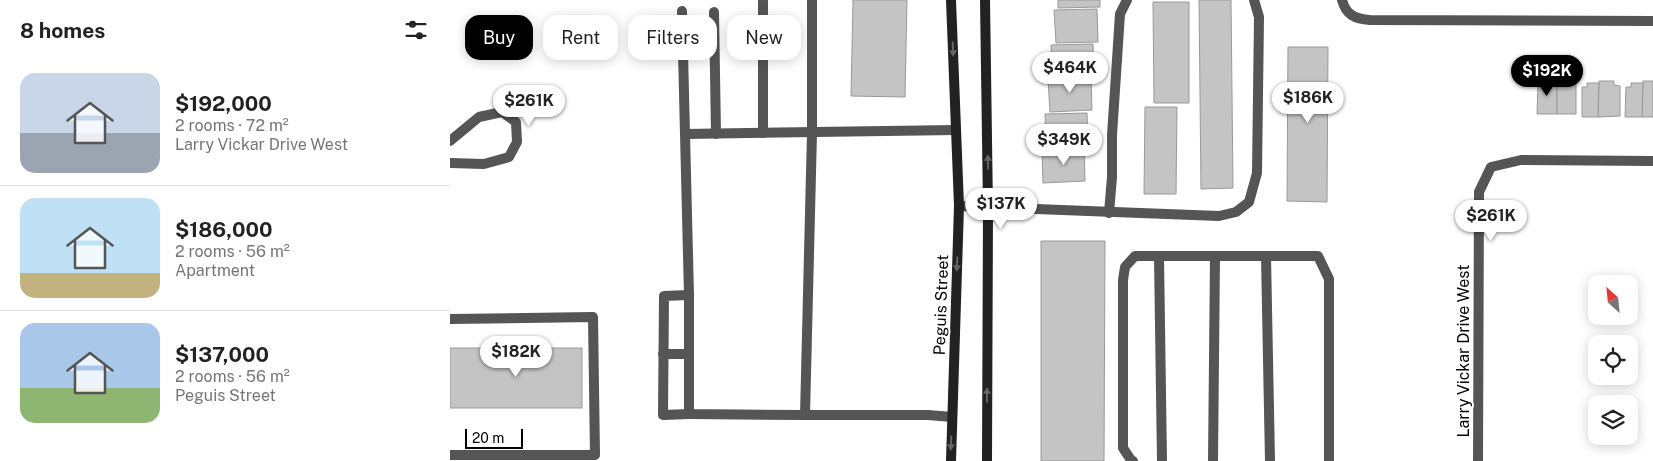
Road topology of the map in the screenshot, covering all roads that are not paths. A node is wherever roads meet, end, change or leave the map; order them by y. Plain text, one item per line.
1 (763, 0) edge
2 (812, 0) edge
3 (951, 0) edge
4 (985, 0) edge
5 (1126, 0) edge
6 (1254, 0) edge
7 (1342, 0) edge
8 (682, 11) dead end
9 (714, 12) dead end
10 (1653, 21) edge
11 (956, 130) junction
12 (763, 133) junction
13 (812, 133) junction
14 (685, 134) junction
15 (716, 134) junction
16 (450, 141) edge
17 (1653, 161) edge
18 (450, 163) edge
19 (959, 206) junction
20 (988, 208) junction
21 (1109, 212) junction
22 (1215, 256) junction
23 (1266, 256) junction
24 (1159, 257) junction
25 (689, 295) junction
26 (450, 319) edge
27 (663, 354) junction
28 (689, 354) junction
29 (689, 414) junction
30 (805, 416) junction
31 (952, 417) junction
32 (450, 455) edge
33 (595, 458) edge
34 (951, 461) edge
35 (987, 461) edge
36 (1133, 461) edge
37 (1162, 461) edge
38 (1213, 461) edge
39 (1270, 461) edge
40 (1329, 461) edge
41 (1478, 461) edge

1 - 12 street
2 - 13 street
3 -> 11 street, Peguis Street
20 -> 4 street
5 - 21 street
6 - 21 street
7 - 10 street
8 - 14 street
9 - 15 street
11 - 13 street
11 - 19 street, Peguis Street
12 - 13 street
12 - 15 street
13 - 30 street
14 - 15 street
14 - 25 street
16 - 18 street
17 - 41 street, Larry Vickar Drive West
19 - 20 street
19 -> 31 street, Peguis Street
20 - 21 street
35 -> 20 street
22 - 23 street
22 - 24 street
22 - 38 street
23 - 39 street
23 - 40 street
24 - 36 street
24 - 37 street
25 - 27 street
25 - 28 street
26 - 33 street
27 - 28 street
27 - 29 street
28 - 29 street
29 - 30 street
30 - 31 street
31 -> 34 street, Peguis Street
32 - 33 street

